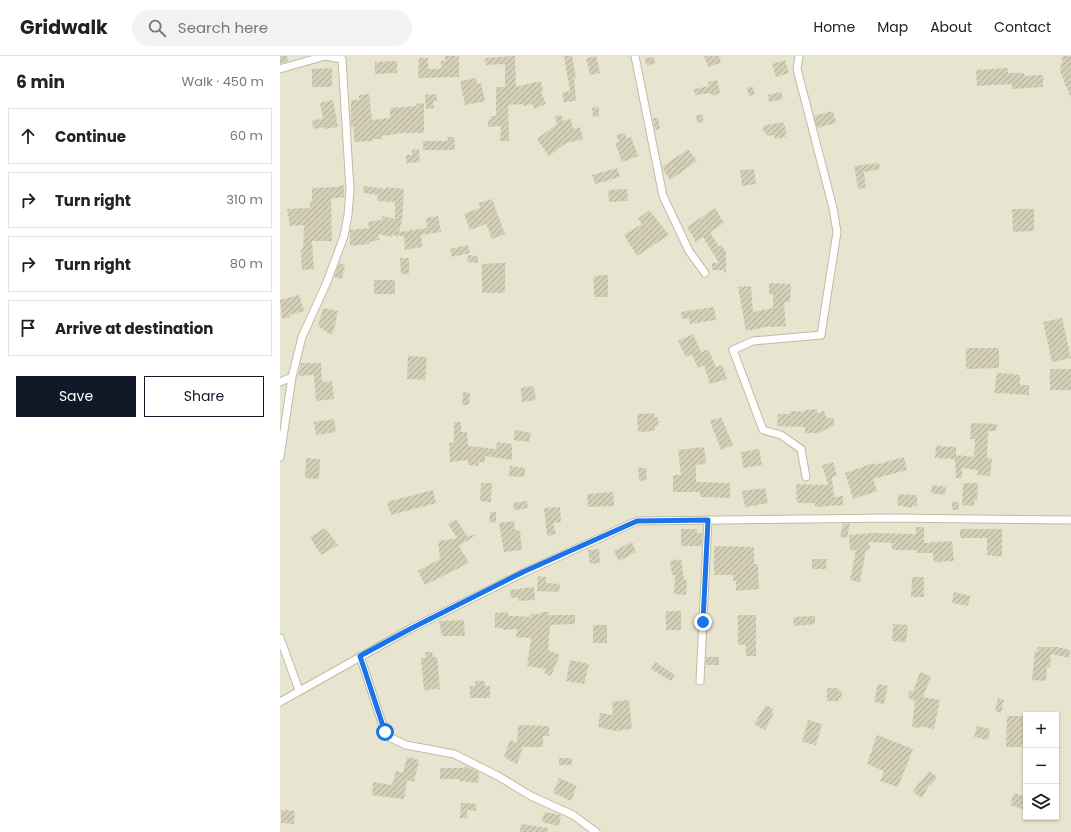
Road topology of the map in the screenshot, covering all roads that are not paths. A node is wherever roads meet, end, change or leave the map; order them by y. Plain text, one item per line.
1 (325, 56) edge
2 (635, 56) edge
3 (799, 56) edge
4 (280, 70) edge
5 (705, 273) dead end
6 (292, 377) junction
7 (280, 382) edge
8 (280, 457) edge
9 (806, 477) dead end
10 (708, 520) junction
11 (1071, 520) edge
12 (280, 638) edge
13 (360, 656) junction
14 (700, 680) dead end
15 (299, 690) junction
16 (280, 702) edge
17 (596, 832) edge

1 - 4 street
1 - 6 street
2 - 5 street
3 - 9 street
6 - 7 street
6 - 8 street
10 - 11 street
10 - 13 street
10 - 14 street
12 - 15 street
13 - 15 street
13 - 17 street
15 - 16 street

